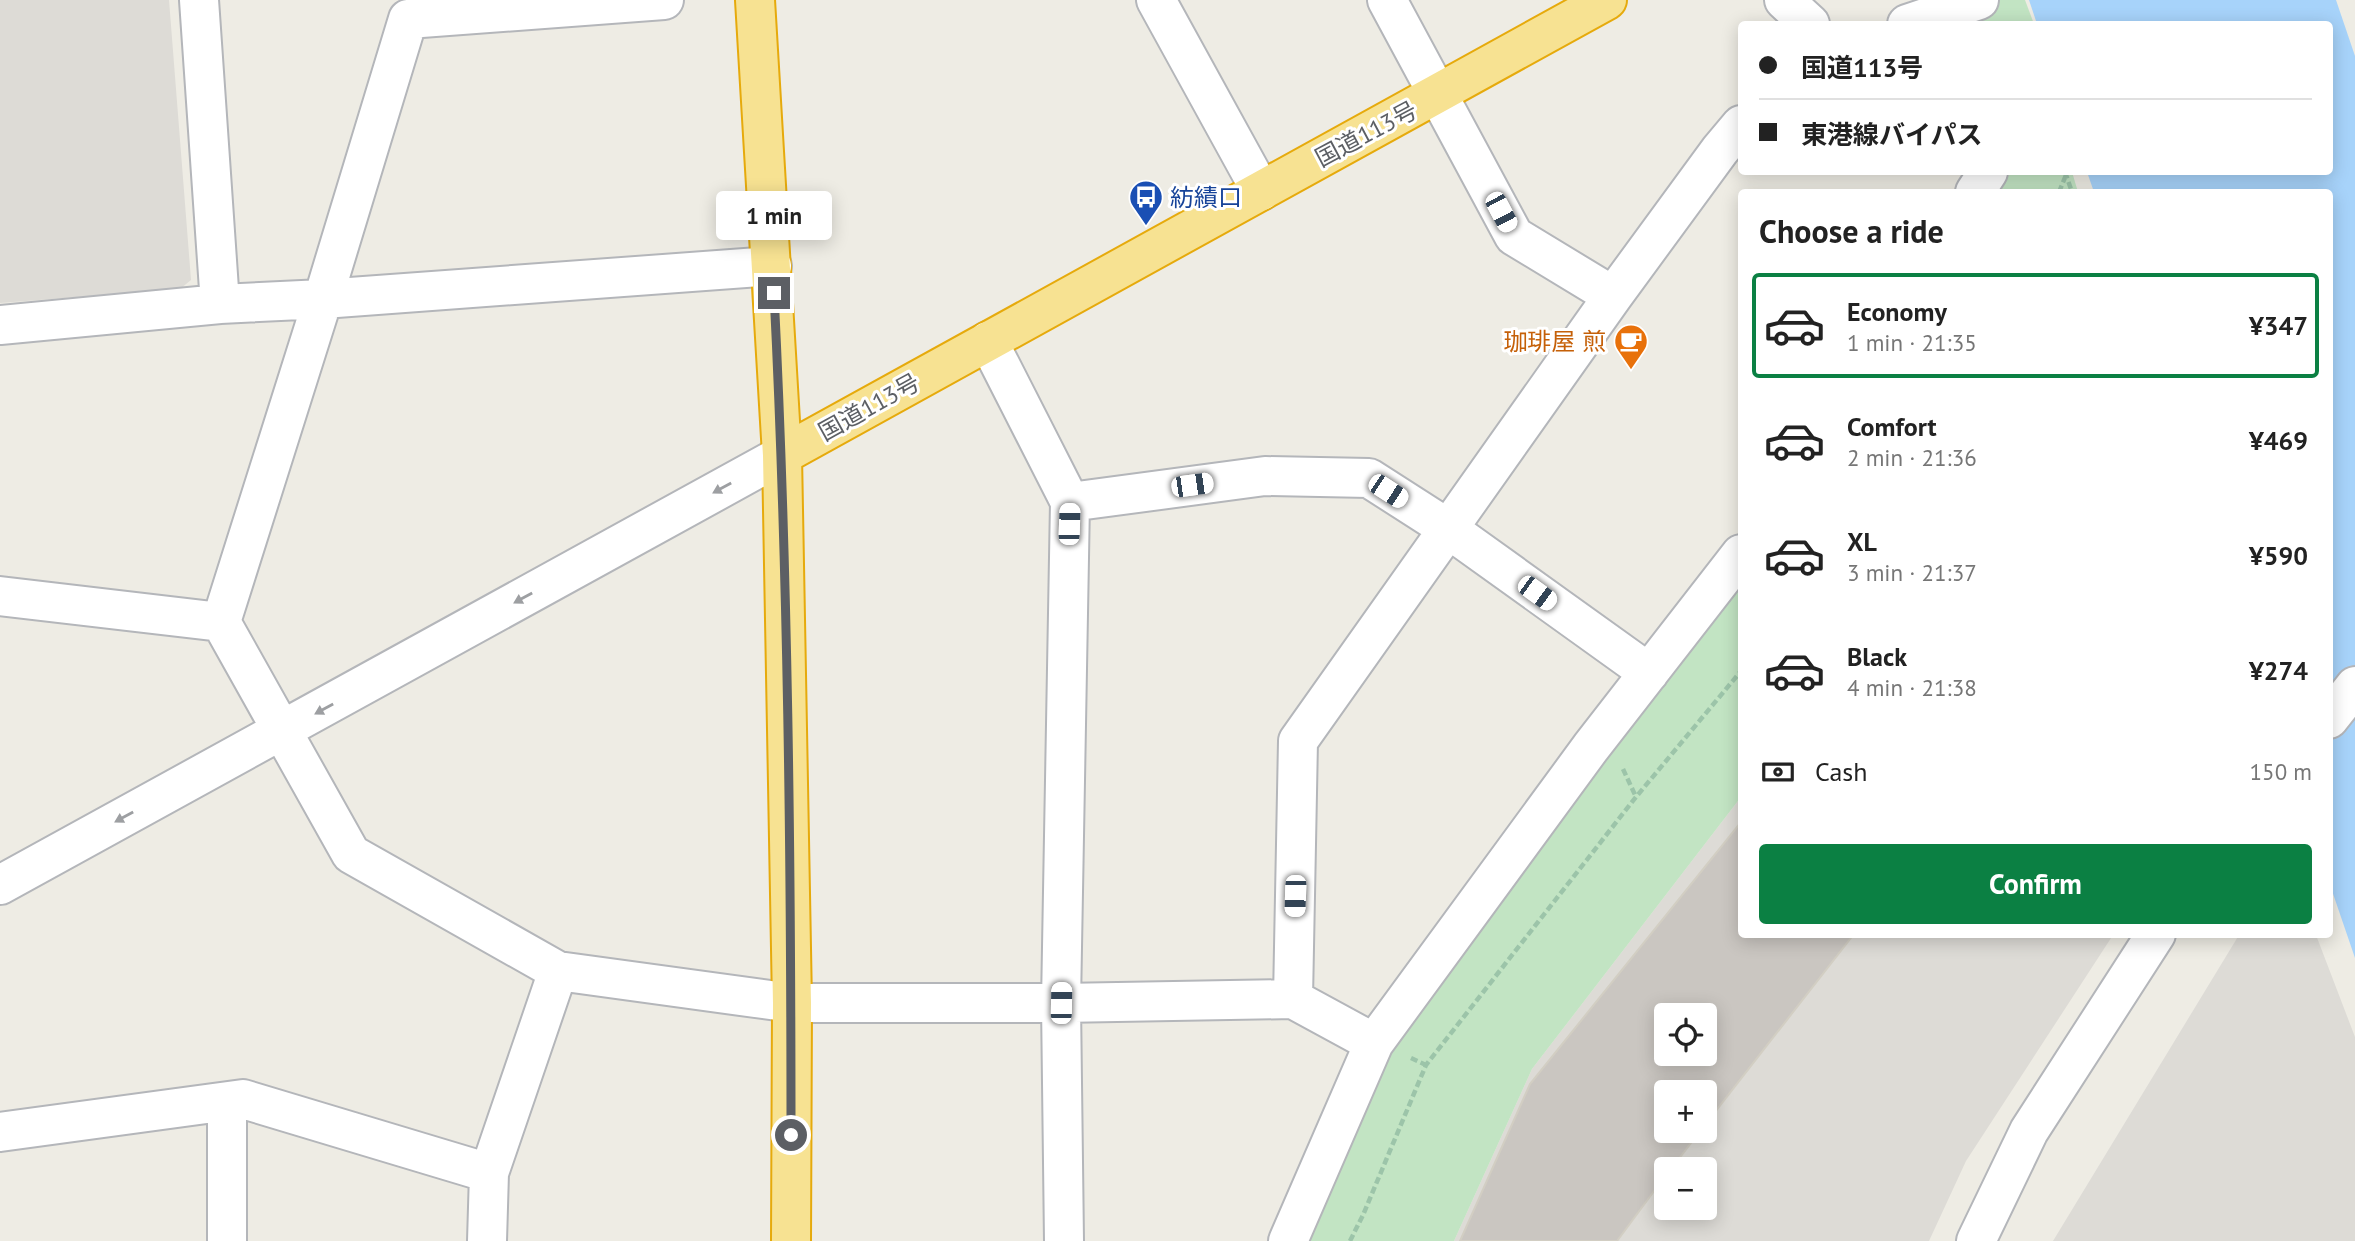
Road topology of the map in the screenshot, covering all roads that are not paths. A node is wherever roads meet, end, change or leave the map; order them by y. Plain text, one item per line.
1 (199, 0) edge
2 (664, 0) edge
3 (755, 0) edge
4 (1156, 0) edge
5 (1387, 0) edge
6 (1607, 0) edge
7 (1784, 0) edge
8 (1979, 0) edge
9 (1807, 21) edge
10 (1915, 21) edge
11 (1438, 94) junction
12 (1738, 129) edge
13 (1261, 191) junction
14 (772, 266) junction
15 (1613, 296) junction
16 (323, 299) junction
17 (219, 304) junction
18 (0, 325) edge
19 (988, 341) junction
20 (782, 455) junction
21 (1070, 502) junction
22 (1447, 528) junction
23 (1738, 558) edge
24 (0, 596) edge
25 (221, 621) junction
26 (1649, 673) junction
27 (2355, 686) edge
28 (2333, 714) edge
29 (284, 731) junction
30 (0, 885) edge
31 (2153, 938) edge
32 (558, 971) junction
33 (1293, 999) junction
34 (792, 1003) junction
35 (1061, 1003) junction
36 (1374, 1043) junction
37 (228, 1103) junction
38 (0, 1132) edge
39 (489, 1173) junction
40 (227, 1241) edge
41 (487, 1241) edge
42 (791, 1241) edge
43 (1064, 1241) edge
44 (1288, 1241) edge
45 (1976, 1241) edge

1 - 17 street
2 - 16 street
3 - 14 highway
4 - 13 street
5 - 11 street
6 - 11 highway, 国道113号
7 - 9 street
8 - 10 street
11 - 13 highway, 国道113号
11 - 15 street
12 - 15 street
13 - 19 highway, 国道113号
14 - 16 street
14 - 20 highway
15 - 22 street
16 - 17 street
16 - 25 street
17 - 18 street
19 - 20 highway, 国道113号
19 - 21 street
20 -> 29 street
20 - 34 highway
21 - 22 street
21 - 35 street
22 - 26 street
22 - 33 street
23 - 26 street
24 - 25 street
25 - 29 street
26 - 36 street
27 - 28 street
29 -> 30 street
29 - 32 street
31 - 45 street
32 - 34 street
32 - 39 street
33 - 35 street
33 - 36 street
34 - 35 street
34 - 42 highway
35 - 43 street
36 - 44 street
37 - 38 street
37 - 39 street
37 - 40 street
39 - 41 street

